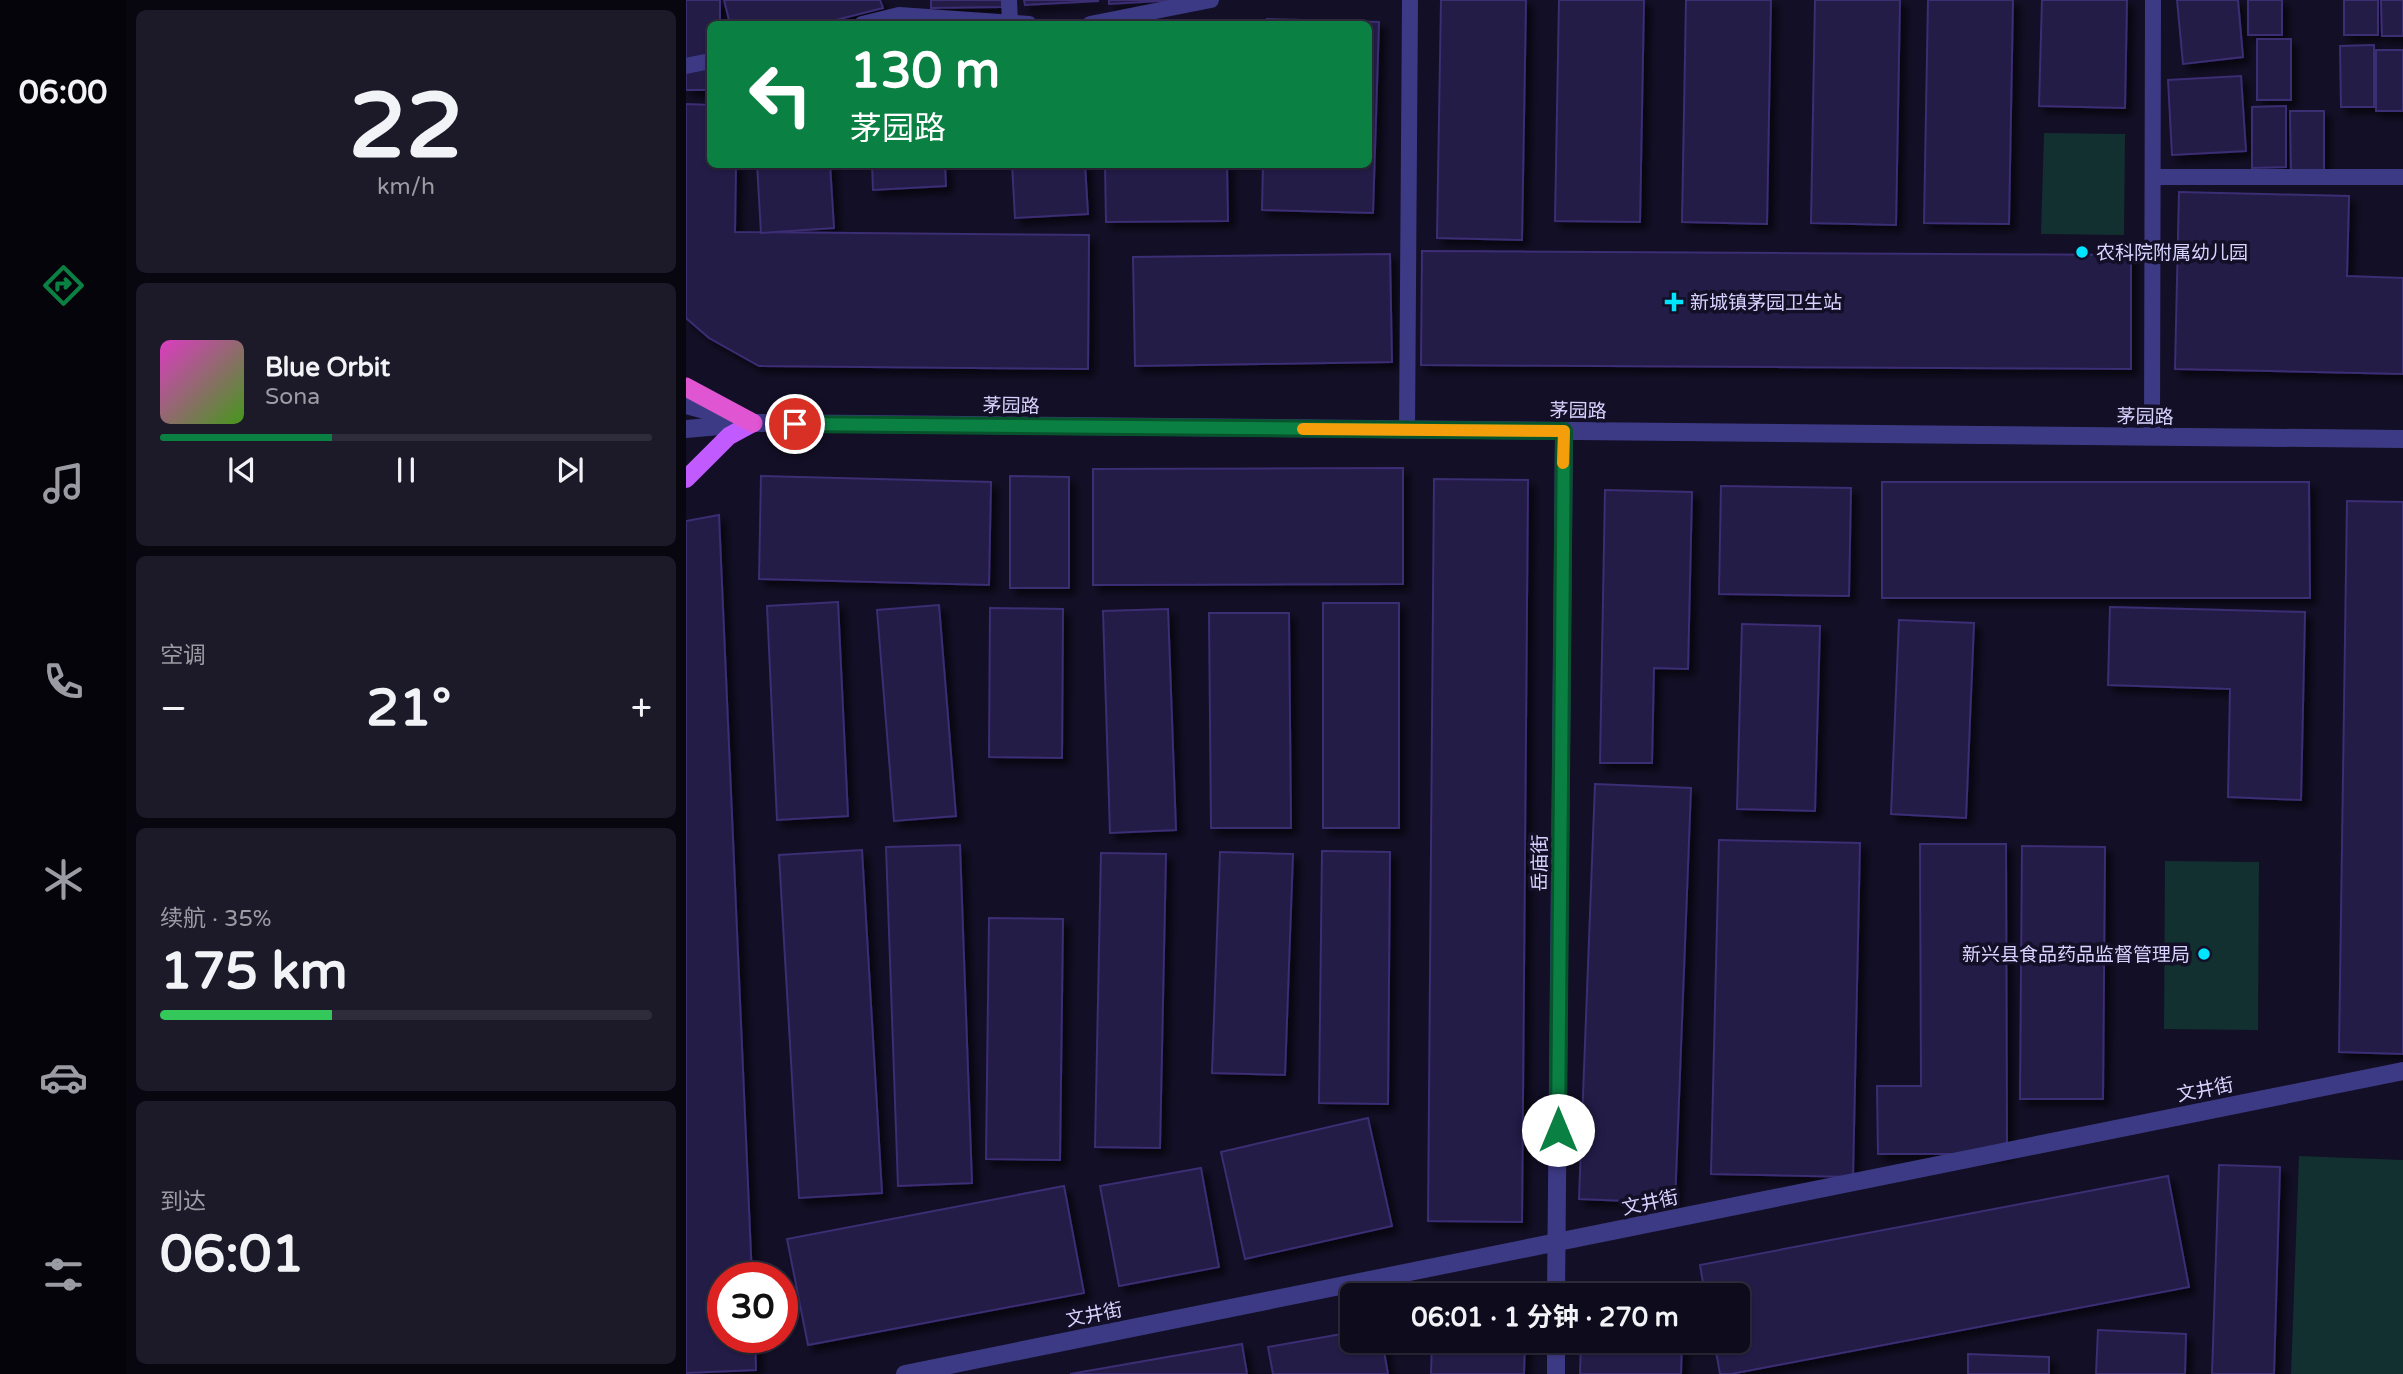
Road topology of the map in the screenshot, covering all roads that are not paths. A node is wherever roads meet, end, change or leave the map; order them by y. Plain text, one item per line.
1 (1009, 0) edge
2 (1211, 0) edge
3 (1410, 0) edge
4 (2153, 0) edge
5 (874, 21) edge
6 (982, 21) edge
7 (1010, 21) edge
8 (1105, 21) edge
9 (707, 62) edge
10 (686, 66) edge
11 (2152, 177) junction
12 (2403, 177) edge
13 (686, 387) edge
14 (686, 405) edge
15 (753, 423) junction
16 (686, 429) edge
17 (1407, 430) junction
18 (1564, 431) junction
19 (2152, 437) junction
20 (2403, 439) edge
21 (686, 479) edge
22 (2403, 1071) edge
23 (1557, 1242) junction
24 (1556, 1283) edge
25 (1556, 1353) edge
26 (905, 1374) edge
27 (1556, 1374) edge

1 - 7 lane
2 - 8 lane
3 - 17 lane
4 - 11 lane
5 - 6 lane
9 - 10 lane
11 - 12 lane
11 - 19 lane
13 - 15 highway
14 - 15 street
15 - 16 street
15 - 17 street, 茅园路
15 - 21 main road
17 - 18 street, 茅园路
18 - 19 street, 茅园路
18 - 23 street, 岳庙街
19 - 20 street, 茅园路
22 - 23 street, 文井街
23 - 24 street, 岳庙街
23 - 26 street, 文井街
25 - 27 street

